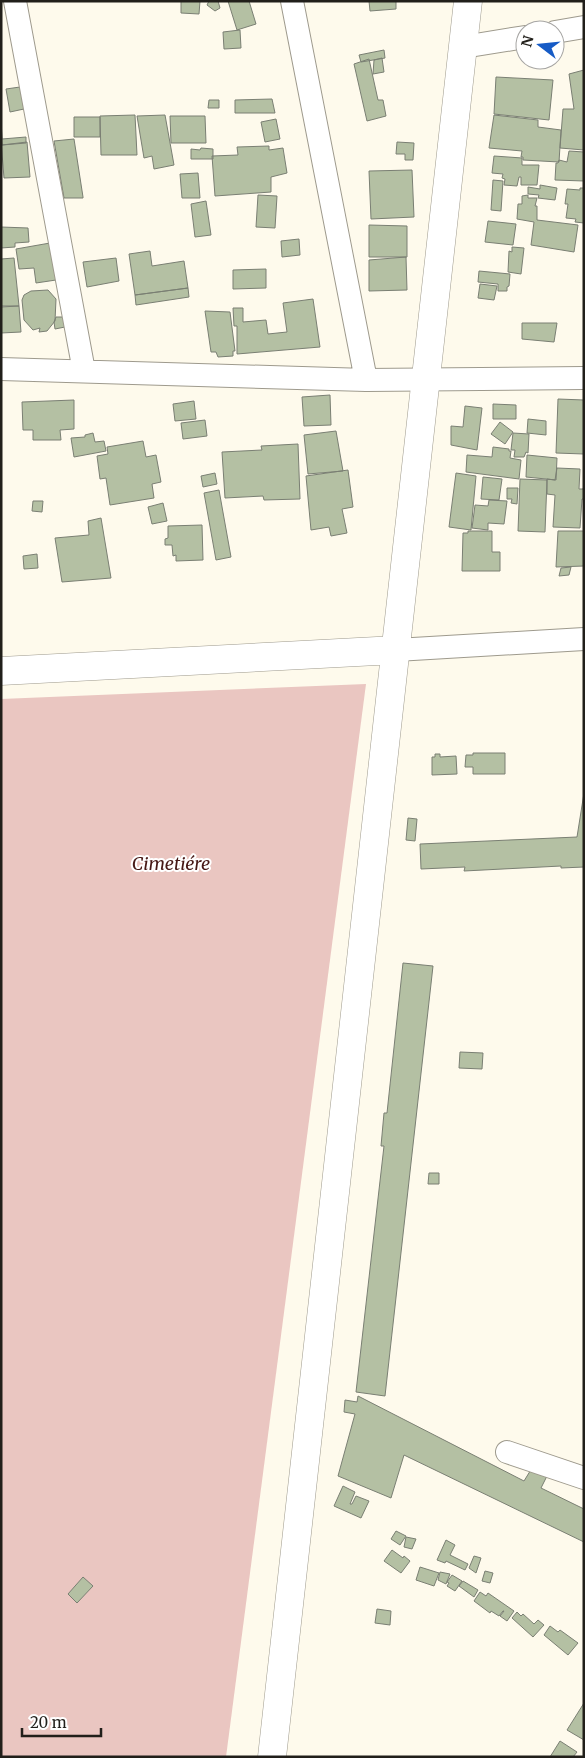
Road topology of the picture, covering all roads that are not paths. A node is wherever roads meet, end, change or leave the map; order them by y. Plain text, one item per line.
1 (15, 1) edge
2 (292, 1) edge
3 (468, 1) edge
4 (584, 27) edge
5 (565, 30) edge
6 (515, 39) edge
7 (463, 47) junction
8 (1, 369) edge
9 (84, 371) junction
10 (584, 378) edge
11 (366, 380) junction
12 (426, 380) junction
13 (584, 640) edge
14 (396, 650) junction
15 (1, 671) edge
16 (507, 1452) dead end
17 (584, 1478) edge
18 (272, 1757) edge

1 - 9 street
2 - 11 street
3 - 7 main road
4 - 5 street
6 - 7 street
7 - 12 main road
8 - 9 street
9 - 11 street
10 - 12 street
11 - 12 street
12 - 14 main road
13 - 14 street
14 - 15 main road
14 - 18 main road
16 - 17 street

